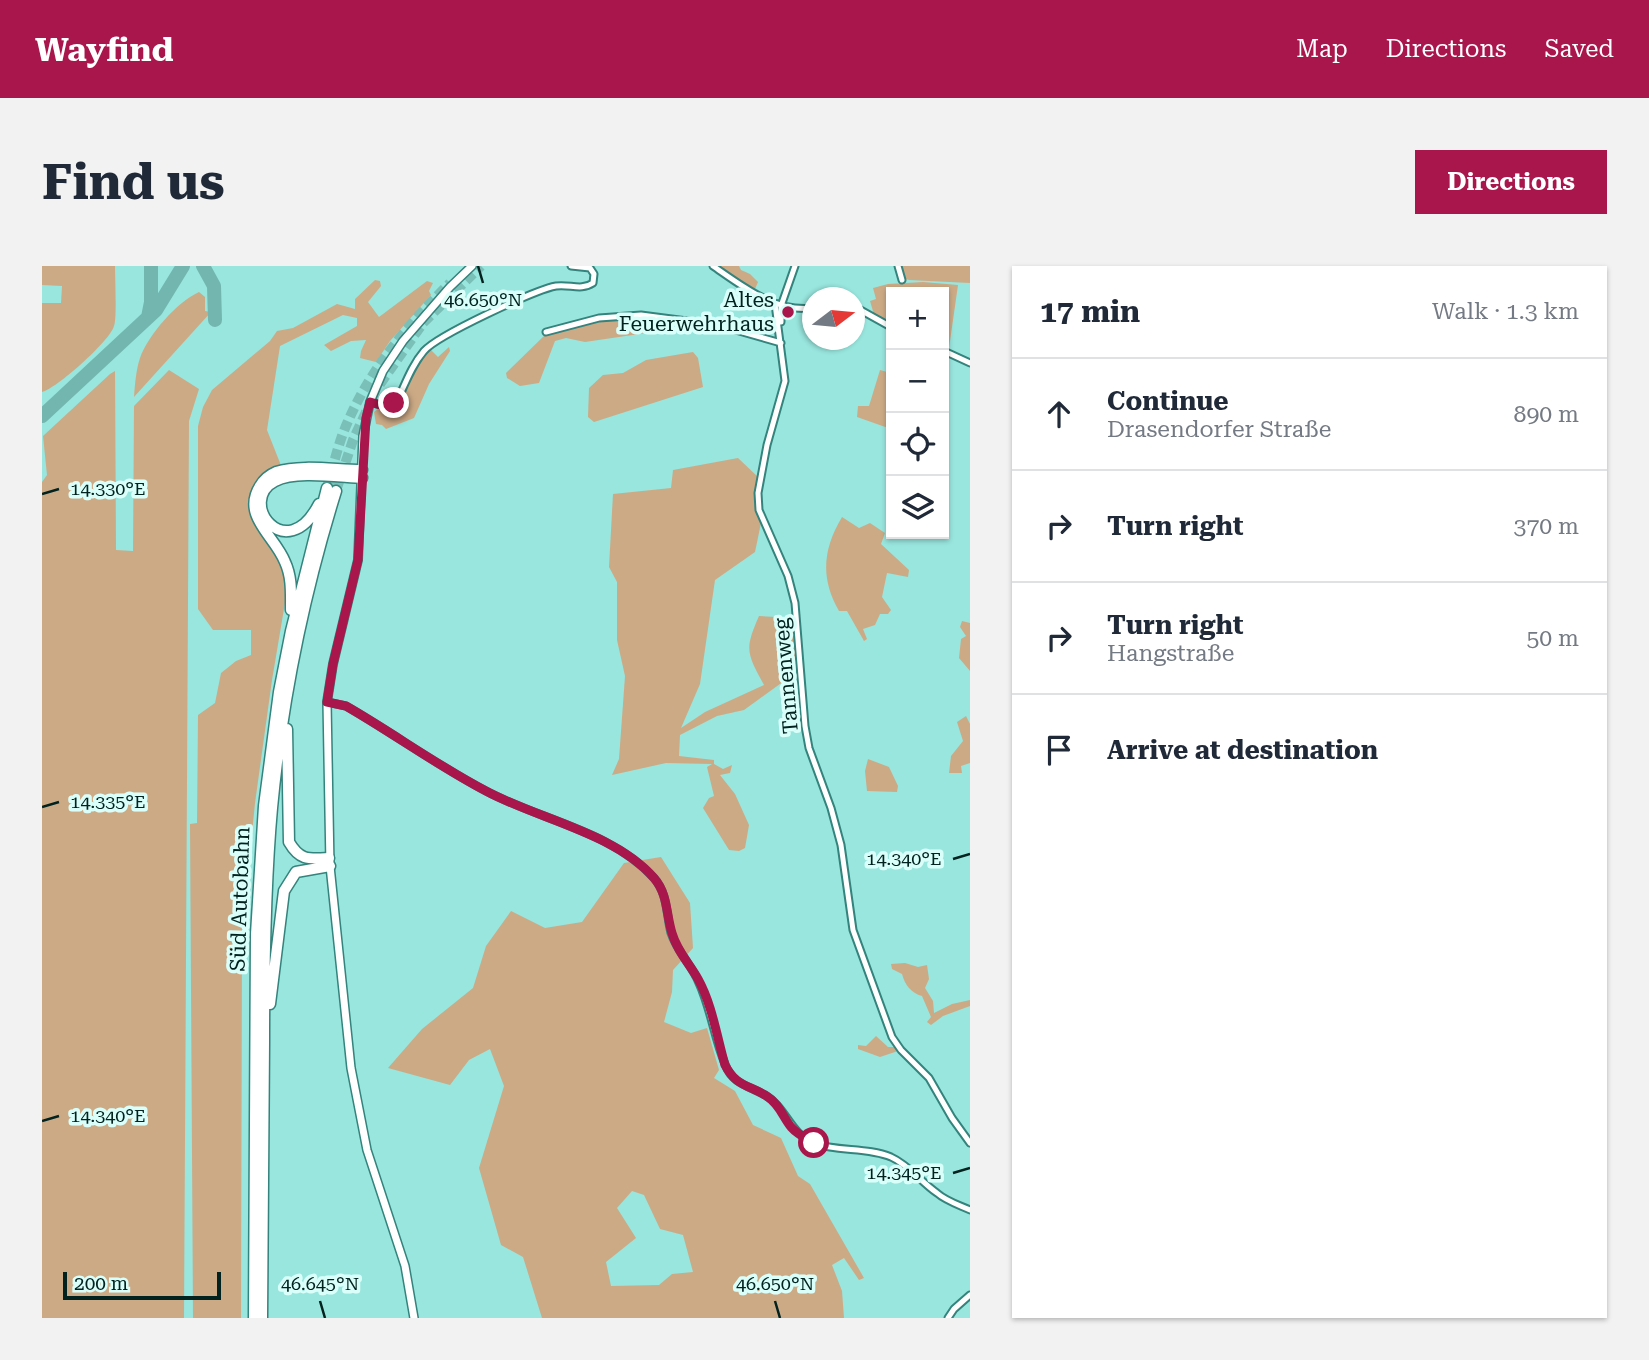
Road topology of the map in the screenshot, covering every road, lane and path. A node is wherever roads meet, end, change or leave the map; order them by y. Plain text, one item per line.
1 (472, 266) edge
2 (571, 266) edge
3 (713, 266) edge
4 (795, 266) edge
5 (898, 266) edge
6 (901, 280) dead end
7 (778, 305) junction
8 (802, 309) edge
9 (865, 313) edge
10 (886, 324) edge
11 (546, 332) dead end
12 (781, 342) junction
13 (949, 353) edge
14 (970, 363) edge
15 (370, 402) junction
16 (362, 474) junction
17 (331, 490) junction
18 (290, 631) junction
19 (327, 702) junction
20 (285, 704) junction
21 (329, 862) junction
22 (264, 1042) junction
23 (970, 1143) edge
24 (970, 1210) edge
25 (970, 1295) edge
26 (254, 1318) edge
27 (262, 1318) edge
28 (414, 1318) edge
29 (948, 1318) edge

1 - 15 main road
2 - 15 street
3 - 7 street
4 - 7 street, Tannenweg
5 - 6 street
7 - 8 street
7 - 12 street, Tannenweg
9 - 10 street
11 - 12 street
12 - 23 street, Tannenweg
13 - 14 street
15 - 16 main road
16 - 17 highway
16 - 18 highway
16 - 19 main road
17 - 18 highway, Süd Autobahn
17 - 20 highway, Süd Autobahn
18 - 26 highway, Süd Autobahn
19 - 21 main road
19 - 24 street
20 - 21 highway
20 - 22 highway, Süd Autobahn
21 - 22 highway
21 - 28 main road
22 - 27 highway, Süd Autobahn
25 - 29 street

